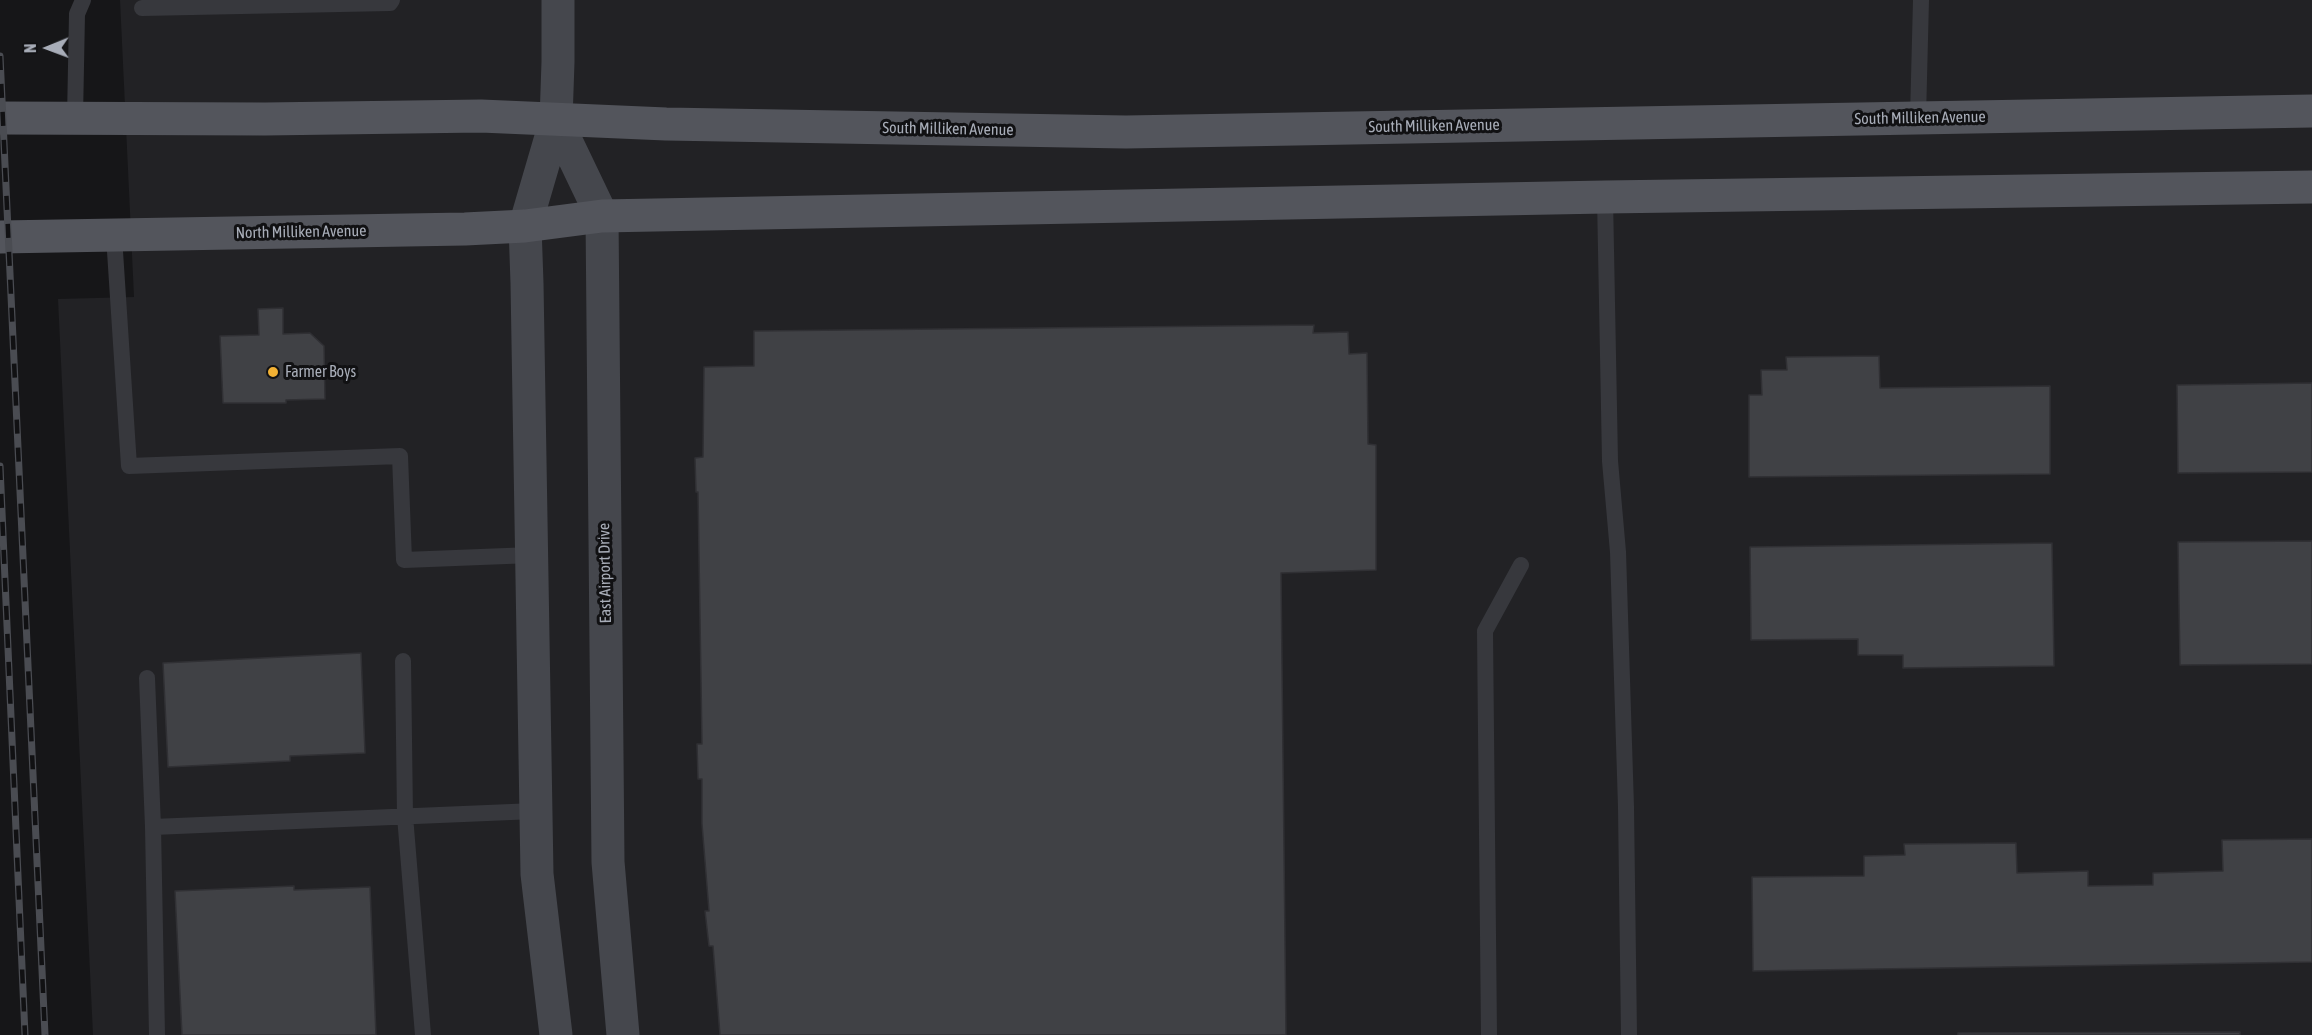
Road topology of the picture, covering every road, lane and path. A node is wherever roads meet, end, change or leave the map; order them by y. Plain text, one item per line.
1 (83, 0) edge
2 (392, 0) edge
3 (558, 0) edge
4 (1921, 0) edge
5 (142, 8) dead end
6 (2312, 111) edge
7 (0, 118) edge
8 (75, 118) junction
9 (1918, 118) junction
10 (556, 120) junction
11 (2312, 187) edge
12 (1605, 197) junction
13 (602, 216) junction
14 (525, 226) junction
15 (114, 236) junction
16 (0, 237) edge
17 (531, 555) junction
18 (1521, 565) dead end
19 (403, 661) dead end
20 (147, 678) dead end
21 (535, 811) junction
22 (405, 816) junction
23 (153, 827) junction
24 (157, 1035) edge
25 (423, 1035) edge
26 (556, 1035) edge
27 (623, 1035) edge
28 (1489, 1035) edge
29 (1629, 1035) edge

1 - 8 lane
2 - 5 lane
3 - 10 main road, East Airport Drive
4 - 9 lane
6 - 9 main road, South Milliken Avenue
7 - 8 main road
8 - 10 main road
9 - 10 main road, South Milliken Avenue
10 - 13 main road, East Airport Drive
10 - 14 main road, East Airport Drive
11 - 12 main road
12 - 13 main road
12 - 29 lane
13 - 14 main road, North Milliken Avenue
13 - 27 main road, East Airport Drive
14 - 15 main road, North Milliken Avenue
14 - 17 main road, East Airport Drive
15 - 16 main road, North Milliken Avenue
15 - 17 lane
17 - 21 main road, East Airport Drive
18 - 28 lane
19 - 22 lane
20 - 23 lane
21 - 22 lane
21 - 26 main road, East Airport Drive
22 - 23 lane
22 - 25 lane
23 - 24 lane

